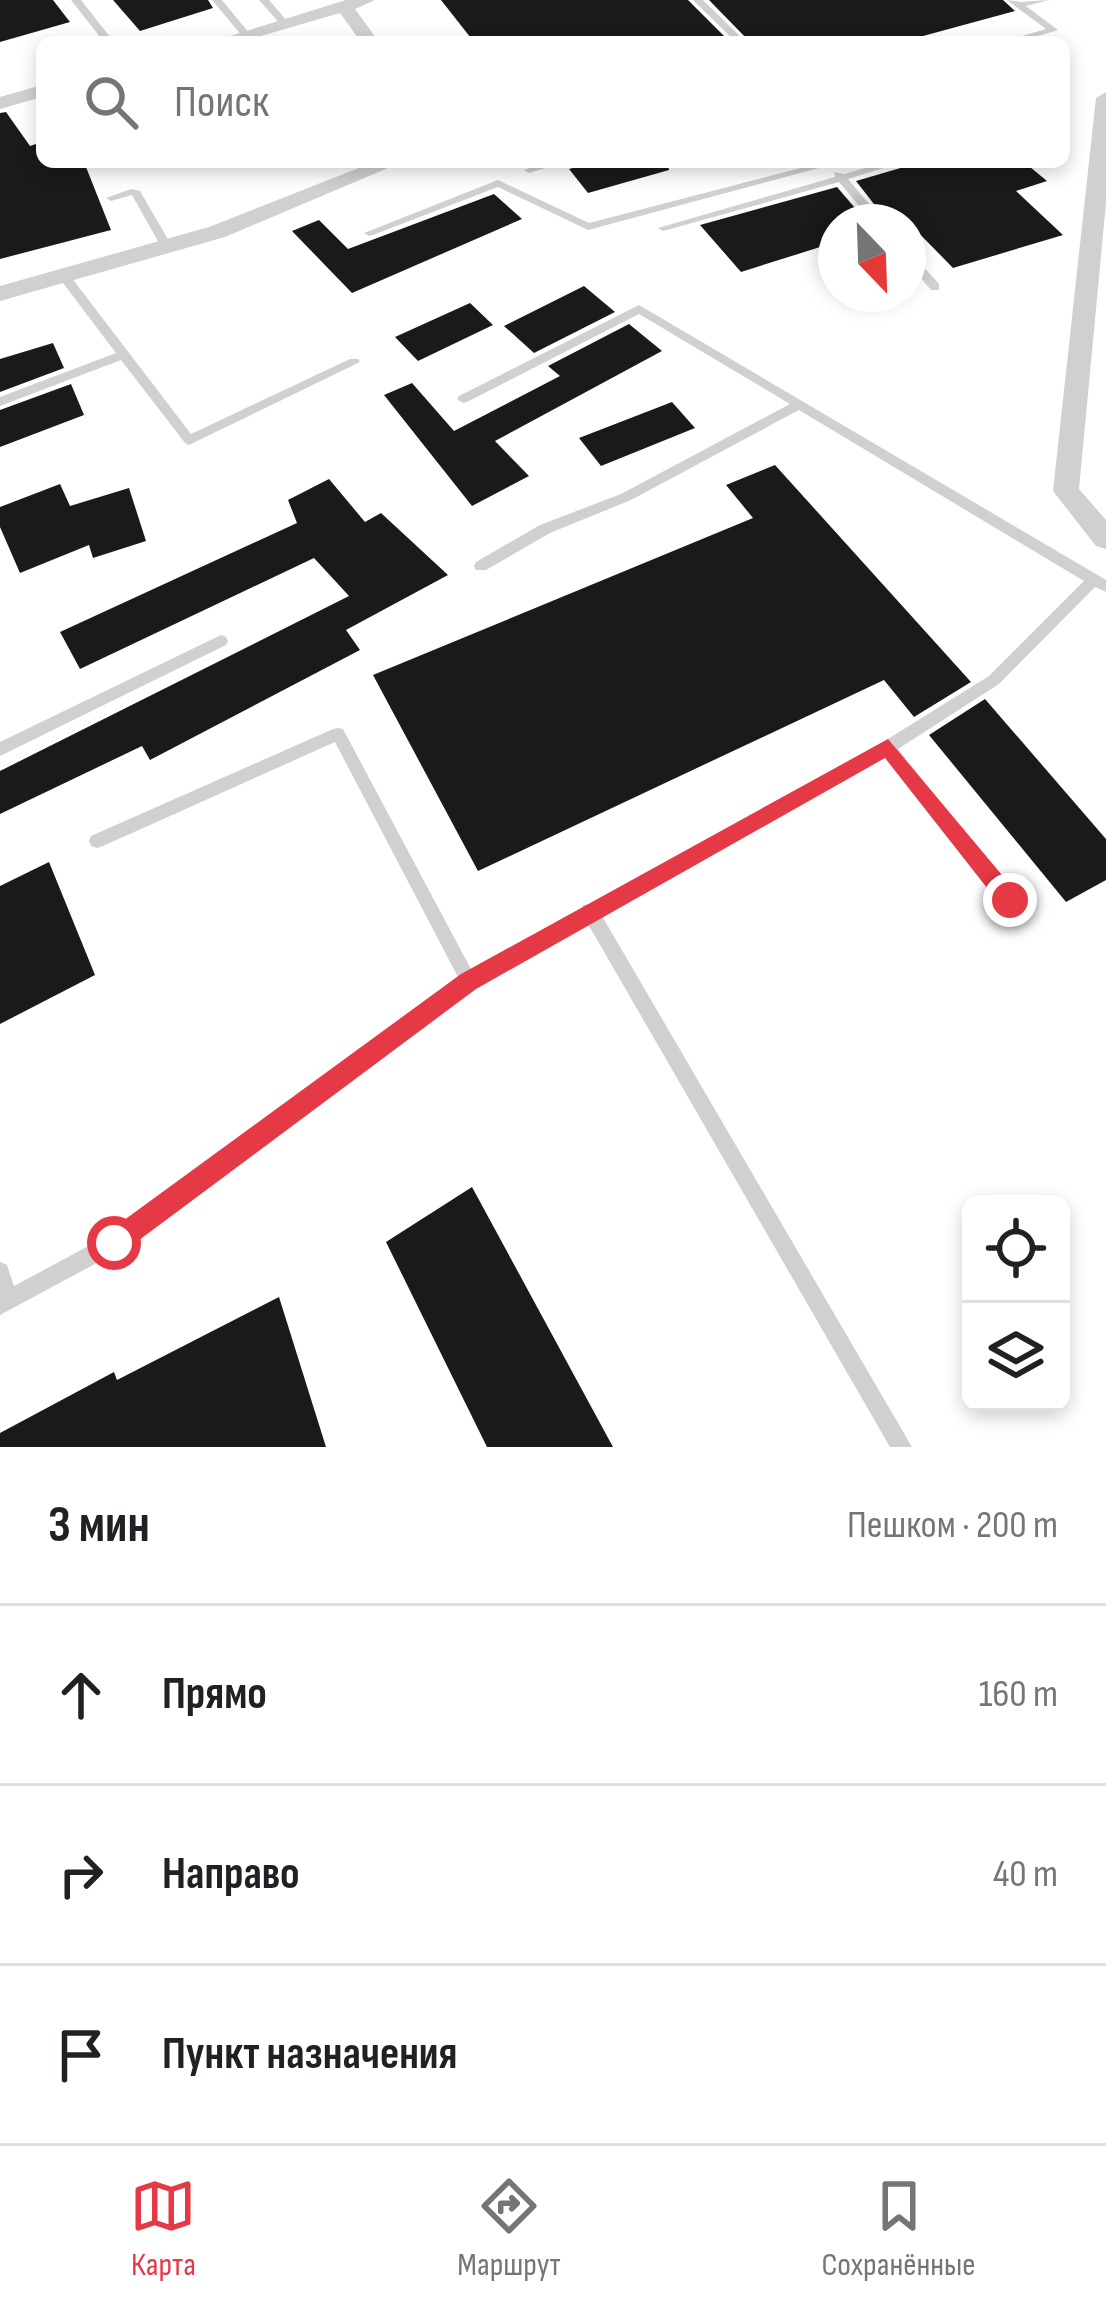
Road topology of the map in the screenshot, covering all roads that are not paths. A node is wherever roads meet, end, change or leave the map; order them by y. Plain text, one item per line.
1 (76, 0) edge
2 (217, 0) edge
3 (265, 0) edge
4 (366, 0) edge
5 (698, 0) edge
6 (1044, 0) edge
7 (1016, 3) edge
8 (345, 7) junction
9 (285, 24) junction
10 (1053, 30) junction
11 (245, 35) junction
12 (105, 36) edge
13 (241, 36) edge
14 (366, 36) edge
15 (735, 36) edge
16 (1030, 36) edge
17 (1050, 36) edge
18 (36, 94) edge
19 (1106, 98) edge
20 (0, 103) edge
21 (376, 168) edge
22 (537, 168) edge
23 (813, 168) edge
24 (835, 168) edge
25 (881, 168) edge
26 (529, 170) dead end
27 (844, 181) junction
28 (111, 198) dead end
29 (864, 204) edge
30 (663, 228) dead end
31 (369, 233) dead end
32 (167, 248) junction
33 (64, 276) junction
34 (926, 277) edge
35 (934, 287) dead end
36 (0, 294) edge
37 (124, 354) junction
38 (354, 362) dead end
39 (463, 399) dead end
40 (0, 402) edge
41 (799, 405) junction
42 (1106, 539) edge
43 (481, 566) dead end
44 (1100, 583) edge
45 (221, 641) dead end
46 (888, 747) junction
47 (0, 749) edge
48 (97, 841) dead end
49 (1010, 900) dead end
50 (589, 910) junction
51 (469, 982) junction
52 (0, 1272) edge
53 (4, 1303) edge
54 (902, 1447) edge

1 - 12 lane
2 - 11 lane
3 - 9 lane
4 - 8 street
5 - 15 lane
6 - 7 lane
7 - 10 lane
8 - 9 street
8 - 14 street
9 - 11 street
10 - 16 lane
10 - 17 lane
11 - 13 street
18 - 20 street
19 - 42 street
21 - 32 street
22 - 26 lane
23 - 31 lane
24 - 27 lane
25 - 27 lane
27 - 29 lane
27 - 30 lane
28 - 32 lane
32 - 33 street
33 - 36 street
33 - 37 lane
34 - 35 lane
37 - 38 lane
37 - 40 lane
39 - 41 lane
41 - 43 lane
41 - 44 lane
44 - 46 lane
45 - 47 lane
46 - 49 lane
46 - 50 lane
48 - 51 lane
50 - 51 lane
50 - 54 lane
51 - 53 lane
52 - 53 lane

